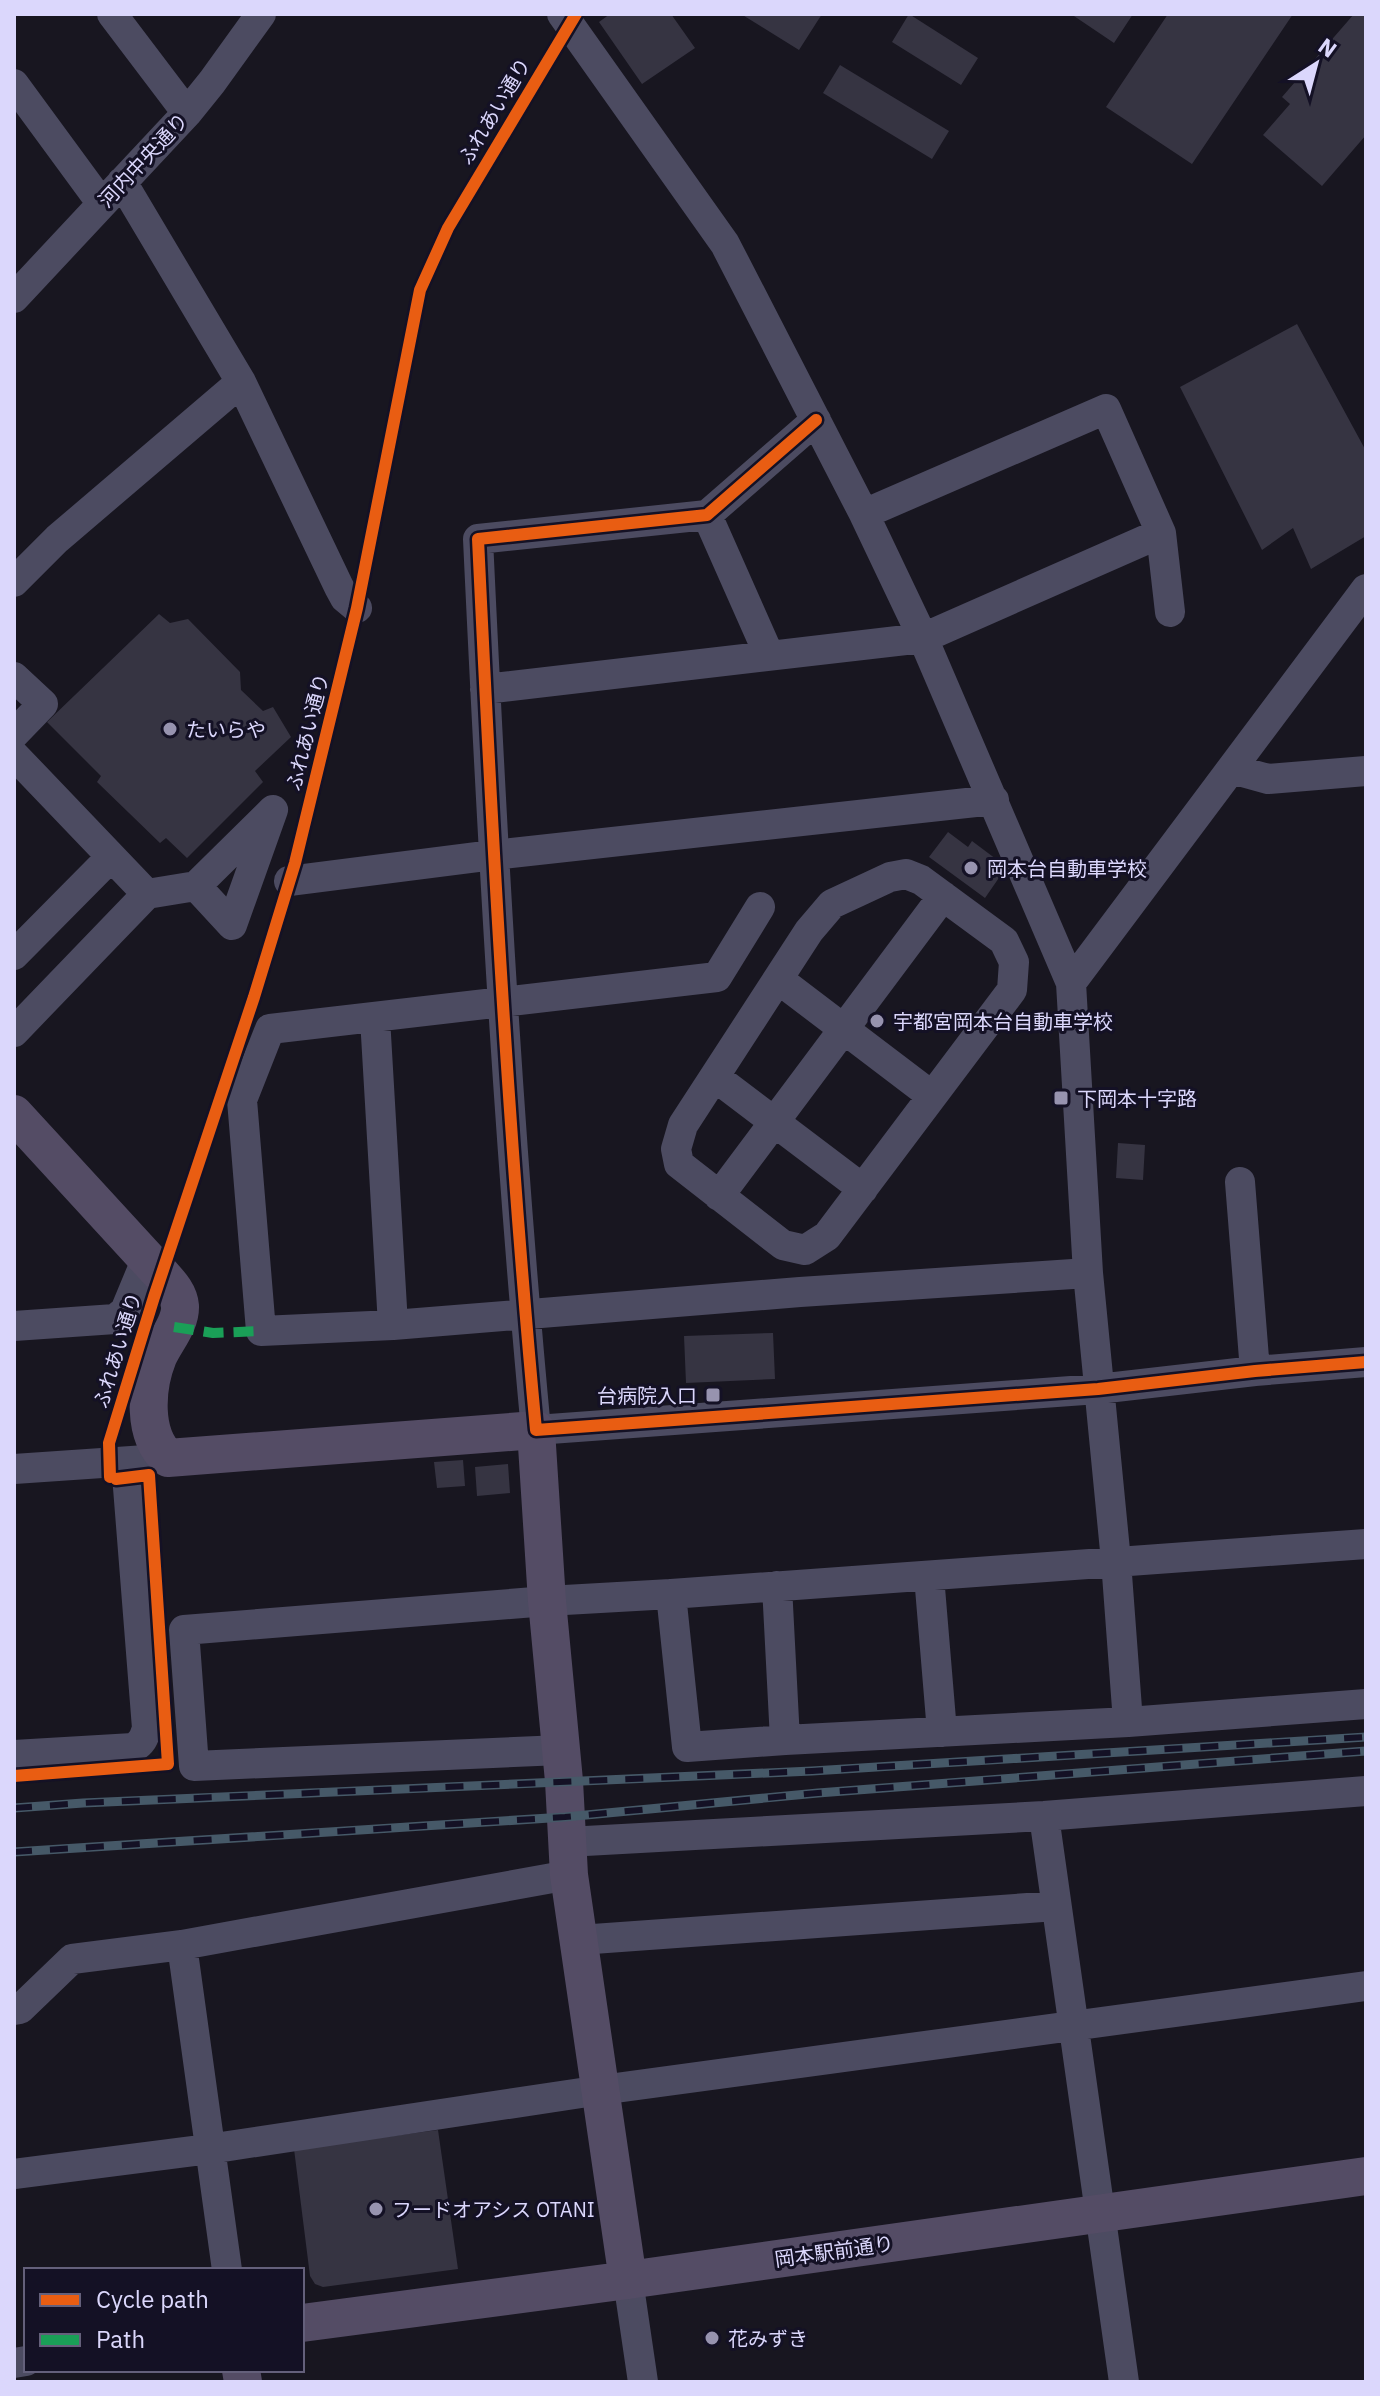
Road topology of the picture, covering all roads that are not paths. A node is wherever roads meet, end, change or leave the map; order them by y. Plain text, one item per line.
1 (112, 14) edge
2 (261, 14) edge
3 (562, 14) edge
4 (14, 84) edge
5 (187, 113) junction
6 (112, 193) junction
7 (14, 298) edge
8 (241, 382) junction
9 (816, 420) junction
10 (864, 514) junction
11 (707, 515) junction
12 (1161, 533) junction
13 (14, 582) edge
14 (1366, 589) edge
15 (357, 608) dead end
16 (1170, 612) dead end
17 (923, 638) junction
18 (769, 655) junction
19 (14, 677) edge
20 (485, 689) junction
21 (15, 753) edge
22 (1232, 769) junction
23 (1366, 771) edge
24 (994, 800) junction
25 (493, 855) junction
26 (111, 857) junction
27 (289, 881) dead end
28 (196, 886) dead end
29 (147, 894) junction
30 (943, 896) junction
31 (760, 907) dead end
32 (14, 955) edge
33 (778, 979) junction
34 (1071, 983) junction
35 (503, 1002) junction
36 (375, 1018) junction
37 (844, 1029) junction
38 (14, 1032) edge
39 (715, 1077) junction
40 (932, 1096) junction
41 (14, 1114) edge
42 (774, 1122) junction
43 (1240, 1182) dead end
44 (863, 1189) junction
45 (719, 1196) junction
46 (805, 1250) junction
47 (147, 1258) junction
48 (1088, 1273) junction
49 (800, 1292) junction
50 (525, 1314) junction
51 (393, 1325) junction
52 (14, 1326) edge
53 (1366, 1362) edge
54 (1255, 1371) junction
55 (1098, 1389) junction
56 (536, 1430) junction
57 (168, 1458) junction
58 (126, 1462) junction
59 (14, 1469) edge
60 (1366, 1544) edge
61 (1116, 1561) junction
62 (929, 1576) junction
63 (777, 1586) junction
64 (671, 1594) junction
65 (547, 1601) junction
66 (1366, 1704) edge
67 (1128, 1722) junction
68 (942, 1732) junction
69 (785, 1740) junction
70 (561, 1750) junction
71 (14, 1755) edge
72 (1366, 1791) edge
73 (1044, 1816) junction
74 (568, 1858) junction
75 (1056, 1906) junction
76 (579, 1940) junction
77 (182, 1945) junction
78 (1366, 1986) edge
79 (14, 2010) edge
80 (1073, 2027) junction
81 (601, 2090) junction
82 (209, 2149) junction
83 (14, 2174) edge
84 (1366, 2176) edge
85 (1102, 2213) junction
86 (227, 2268) edge
87 (628, 2280) junction
88 (304, 2323) edge
89 (643, 2382) edge
90 (1124, 2382) edge

1 - 5 street
2 - 5 street, 河内中央通り
3 - 9 street
4 - 6 street
5 - 6 street, 河内中央通り
6 - 7 street, 河内中央通り
6 - 8 street
8 - 13 street
8 - 15 street
9 - 10 street
9 - 11 street
10 - 12 street
10 - 17 street
11 - 18 street
11 - 20 street
12 - 16 street
12 - 17 street
14 - 22 street
17 - 18 street
17 - 24 street
18 - 20 street
19 - 21 street
20 - 25 street
21 - 26 street
22 - 23 street
22 - 34 street
24 - 25 street
24 - 34 street
25 - 27 street
25 - 35 street
26 - 29 street
26 - 32 street
28 - 29 street
29 - 38 street
30 - 33 street
30 - 37 street
30 - 40 street
31 - 35 street
33 - 37 street
33 - 39 street
34 - 48 street
35 - 36 street
35 - 50 street
36 - 51 street
36 - 51 street
37 - 40 street
37 - 42 street
39 - 42 street
39 - 45 street
40 - 44 street
41 - 47 main road
42 - 44 street
42 - 45 street
43 - 54 street
44 - 46 street
45 - 46 street
46 - 49 street
47 - 52 street
47 - 57 main road
48 - 49 street
48 - 55 street
49 - 50 street
50 - 51 street
50 - 56 street
53 - 54 street
54 - 55 street
55 - 56 street
55 - 61 street
56 - 57 main road
56 - 65 main road
57 - 58 street
58 - 59 street
58 - 71 street
60 - 61 street
61 - 62 street
61 - 67 street
62 - 63 street
62 - 68 street
63 - 64 street
63 - 69 street
64 - 65 street
64 - 69 street
65 - 70 main road
65 - 70 street
66 - 67 street
67 - 68 street
68 - 69 street
70 - 74 main road
72 - 73 street
73 - 74 street
73 - 75 street
74 - 76 main road
74 - 77 street
75 - 76 street
75 - 80 street
76 - 81 main road
77 - 79 street
77 - 82 street
78 - 80 street
80 - 81 street
80 - 85 street
81 - 82 street
81 - 87 main road
82 - 83 street
82 - 86 street
84 - 85 main road, 岡本駅前通り
85 - 87 main road, 岡本駅前通り
85 - 90 street
87 - 88 main road, 岡本駅前通り
87 - 89 street

